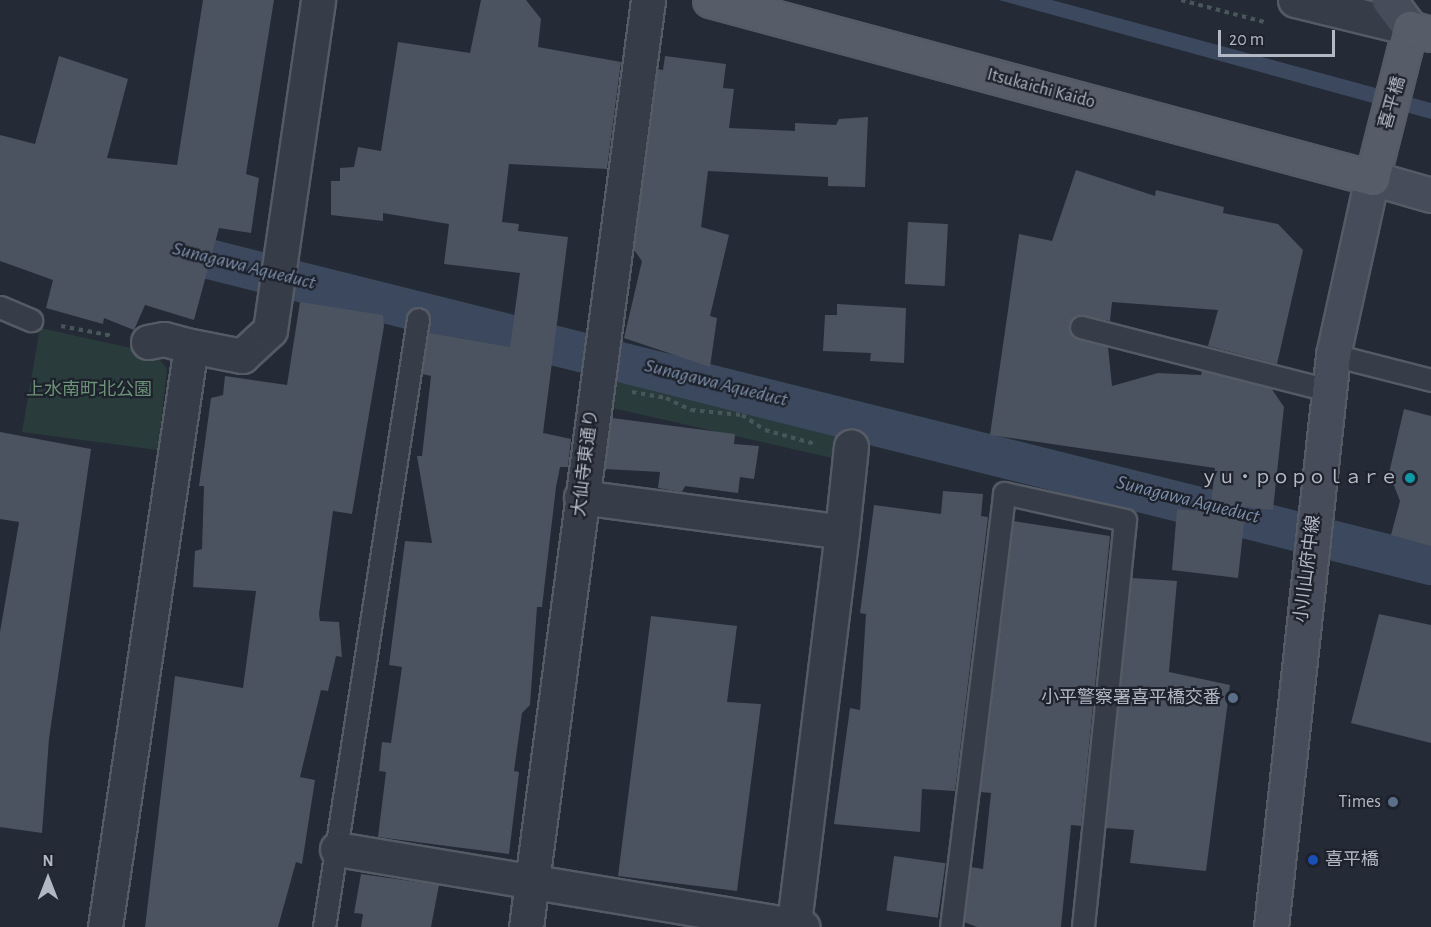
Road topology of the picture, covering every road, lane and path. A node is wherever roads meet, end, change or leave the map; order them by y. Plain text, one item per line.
1 (318, 0) edge
2 (648, 0) edge
3 (710, 0) edge
4 (1295, 0) edge
5 (1389, 0) edge
6 (1419, 21) edge
7 (1372, 178) junction
8 (1431, 195) edge
9 (0, 307) edge
10 (418, 319) dead end
11 (31, 321) joint
12 (1082, 327) dead end
13 (148, 342) joint
14 (191, 346) junction
15 (1333, 355) junction
16 (1431, 380) edge
17 (596, 381) junction
18 (1329, 390) junction
19 (850, 449) joint
20 (581, 497) junction
21 (842, 532) junction
22 (337, 849) junction
23 (532, 882) junction
24 (755, 923) edge
25 (799, 926) edge
26 (105, 927) edge
27 (324, 927) edge
28 (526, 927) edge
29 (951, 927) edge
30 (1083, 927) edge
31 (1270, 927) edge

1 - 14 street
2 - 17 street, 大仙寺東通り
3 - 7 main road, Itsukaichi Kaido
4 - 6 street
5 - 6 main road
6 - 7 main road, 喜平橋
7 - 8 main road
7 - 15 main road, 小川山府中線
9 - 11 lane
10 - 22 lane
11 - 13 path
12 - 18 lane
13 - 14 street
14 - 26 street
15 - 16 lane
15 - 18 main road, 小川山府中線
17 - 19 path
17 - 20 street, 大仙寺東通り
18 - 31 main road, 小川山府中線
19 - 21 street
20 - 21 street
20 - 23 street, 大仙寺東通り
21 - 25 street
22 - 23 street
22 - 27 lane
23 - 24 street
23 - 28 street, 大仙寺東通り
24 - 25 street
29 - 30 lane

